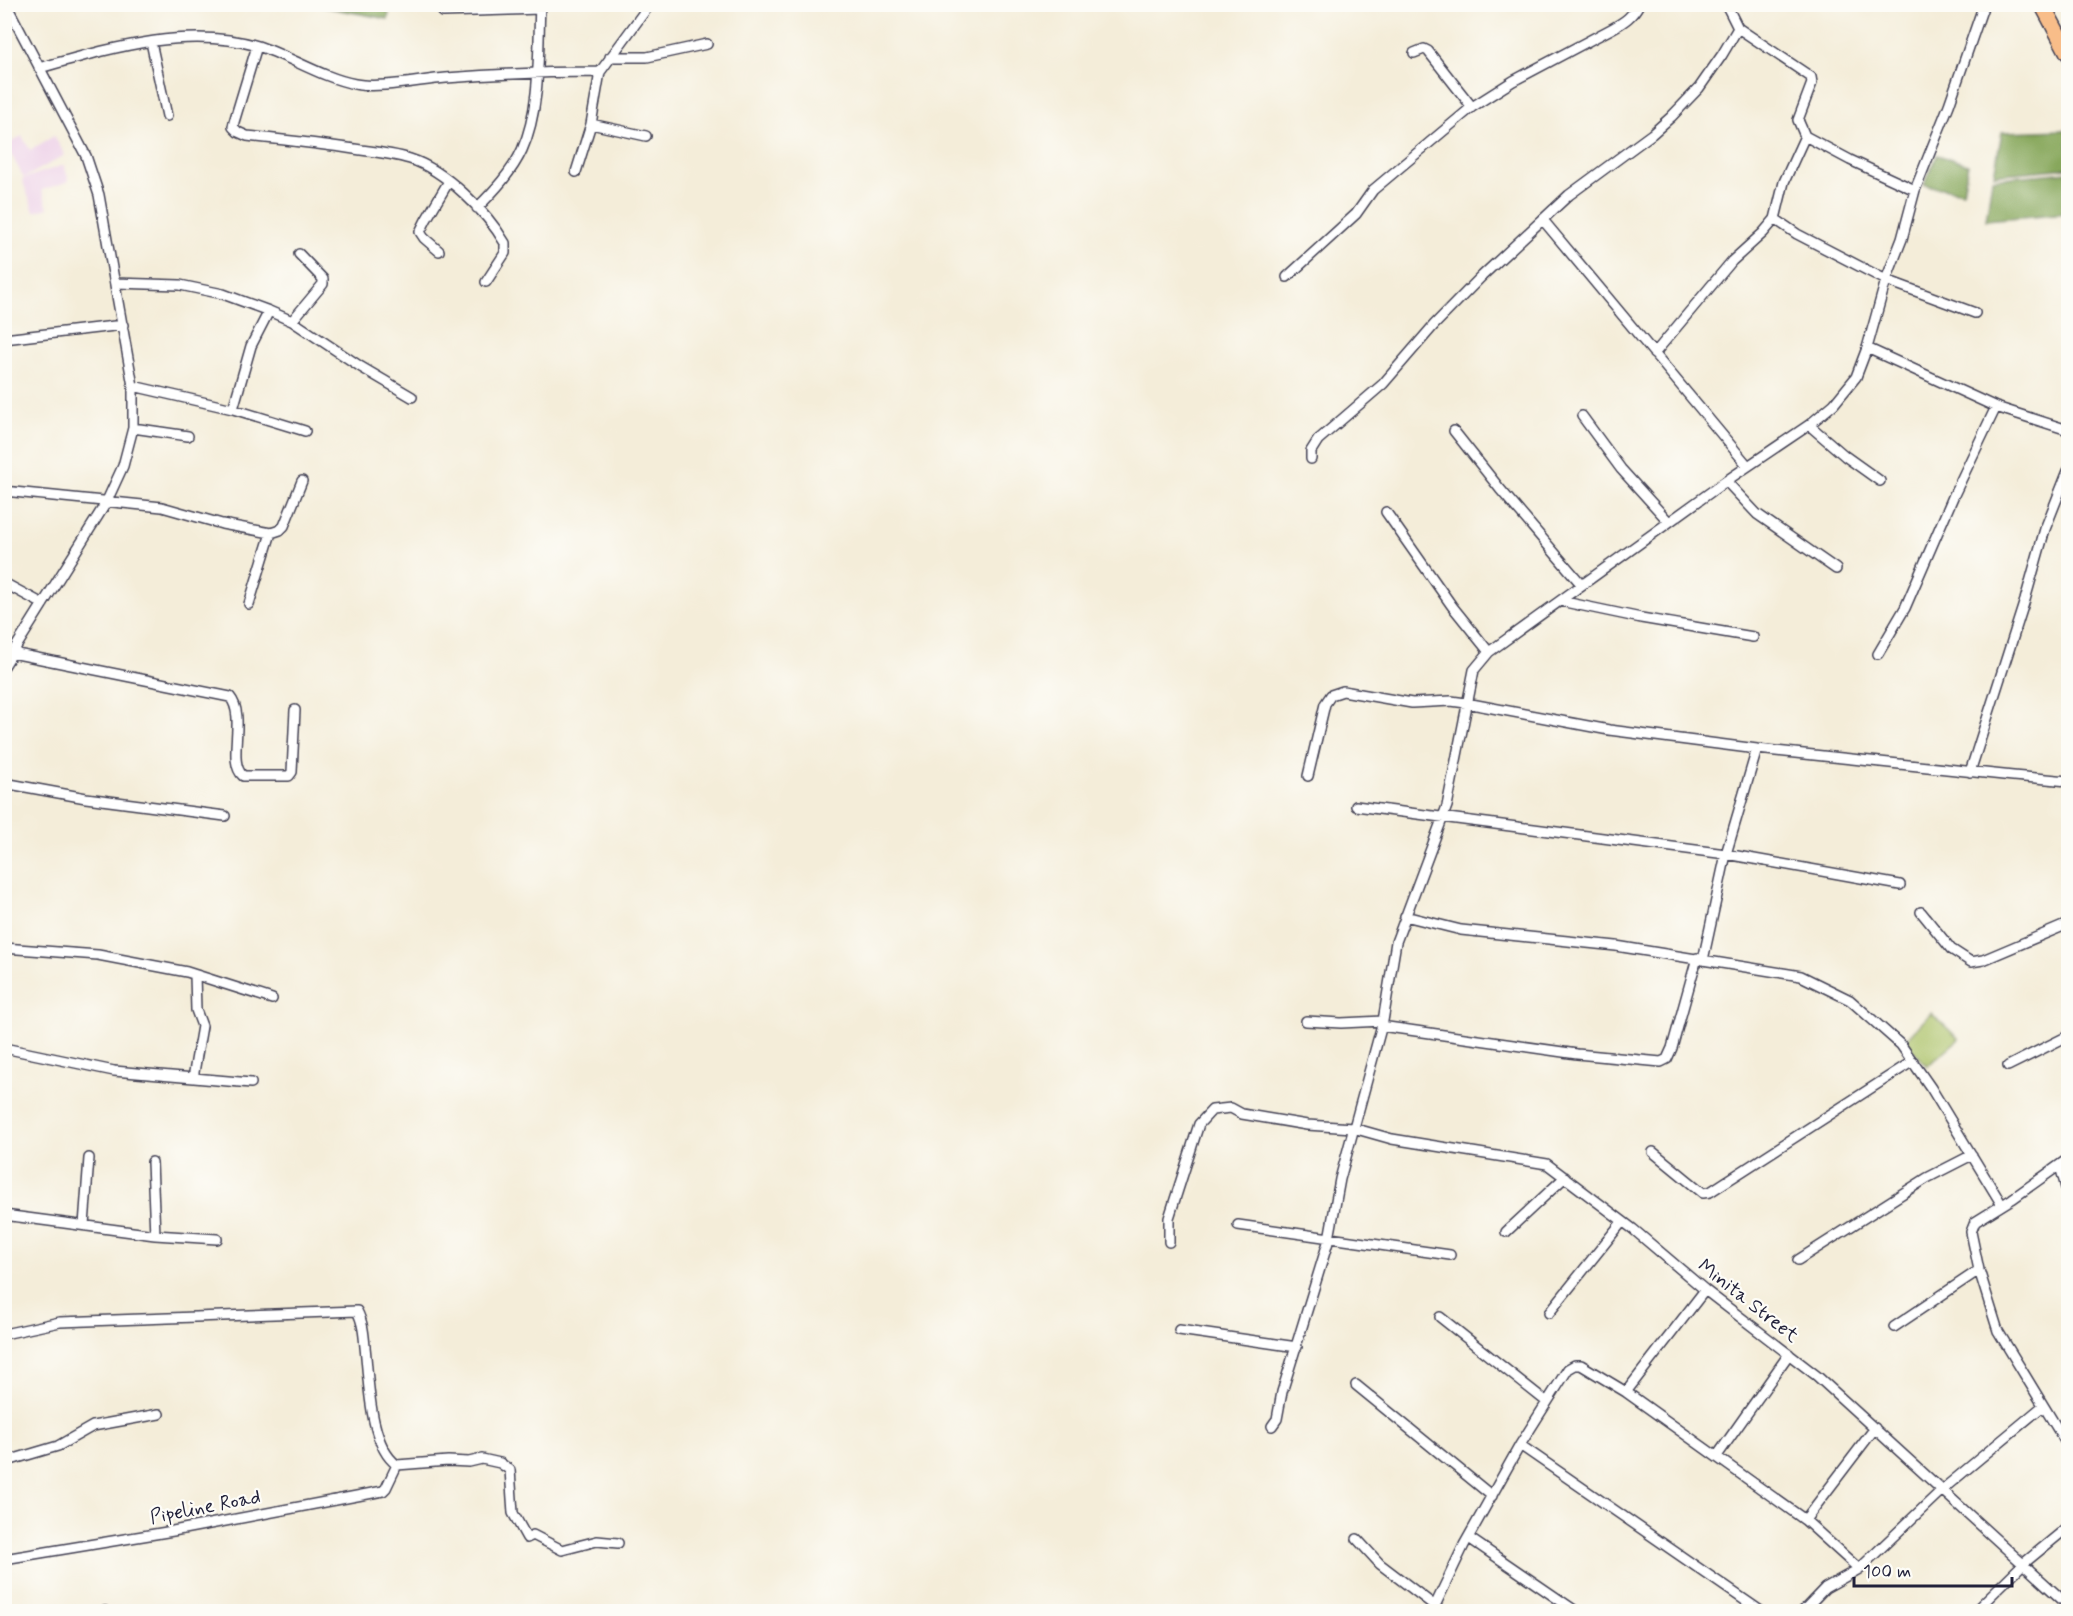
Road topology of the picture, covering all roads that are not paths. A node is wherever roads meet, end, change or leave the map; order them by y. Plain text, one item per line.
1 (6, 4) edge
2 (650, 4) edge
3 (1639, 4) edge
4 (1726, 4) edge
5 (1984, 4) edge
6 (2042, 4) edge
7 (540, 7) edge
8 (443, 12) dead end
9 (1738, 28) junction
10 (151, 42) junction
11 (707, 44) dead end
12 (257, 46) junction
13 (1414, 53) dead end
14 (2068, 53) edge
15 (610, 57) junction
16 (39, 68) junction
17 (537, 72) junction
18 (600, 72) junction
19 (1472, 107) junction
20 (167, 116) dead end
21 (591, 124) junction
22 (646, 136) dead end
23 (1805, 136) junction
24 (576, 172) dead end
25 (449, 181) junction
26 (1915, 190) junction
27 (477, 208) junction
28 (1775, 219) junction
29 (1543, 220) junction
30 (439, 251) dead end
31 (299, 254) dead end
32 (1287, 278) dead end
33 (1886, 280) junction
34 (486, 282) dead end
35 (115, 283) junction
36 (269, 311) junction
37 (1975, 313) dead end
38 (292, 321) junction
39 (123, 325) junction
40 (4, 339) edge
41 (1868, 348) junction
42 (1654, 354) junction
43 (133, 386) junction
44 (412, 397) dead end
45 (1996, 407) junction
46 (233, 409) junction
47 (1582, 416) dead end
48 (1809, 424) junction
49 (133, 428) junction
50 (2068, 430) edge
51 (305, 431) dead end
52 (1454, 431) dead end
53 (188, 436) dead end
54 (1311, 459) dead end
55 (1748, 466) junction
56 (2068, 471) edge
57 (1726, 481) junction
58 (1880, 481) dead end
59 (302, 482) dead end
60 (4, 491) edge
61 (106, 503) junction
62 (1386, 513) dead end
63 (1669, 522) junction
64 (271, 533) junction
65 (1836, 569) dead end
66 (4, 583) edge
67 (1582, 585) junction
68 (1560, 601) junction
69 (249, 603) dead end
70 (43, 604) junction
71 (1754, 637) dead end
72 (1489, 652) junction
73 (12, 653) junction
74 (1878, 654) dead end
75 (4, 666) edge
76 (1466, 703) junction
77 (295, 710) dead end
78 (1757, 749) junction
79 (1970, 772) junction
80 (1308, 776) dead end
81 (2068, 781) edge
82 (4, 783) edge
83 (1356, 806) dead end
84 (225, 816) dead end
85 (1442, 818) junction
86 (1726, 854) junction
87 (1900, 885) dead end
88 (1921, 912) dead end
89 (1406, 916) junction
90 (2068, 924) edge
91 (4, 948) edge
92 (1700, 959) junction
93 (195, 975) junction
94 (272, 999) dead end
95 (1306, 1021) dead end
96 (1382, 1024) junction
97 (2068, 1036) edge
98 (4, 1048) edge
99 (1913, 1061) junction
100 (2008, 1065) dead end
101 (193, 1078) junction
102 (251, 1083) dead end
103 (1353, 1128) junction
104 (1653, 1152) dead end
105 (1972, 1155) junction
106 (88, 1158) dead end
107 (2068, 1159) edge
108 (152, 1162) dead end
109 (2060, 1166) junction
110 (1565, 1177) junction
111 (2068, 1195) edge
112 (2002, 1205) junction
113 (4, 1215) edge
114 (1622, 1221) junction
115 (84, 1225) junction
116 (1238, 1225) dead end
117 (1506, 1232) dead end
118 (155, 1235) junction
119 (217, 1239) dead end
120 (1329, 1239) junction
121 (1169, 1242) dead end
122 (1450, 1255) dead end
123 (1798, 1260) dead end
124 (1979, 1270) junction
125 (1705, 1290) junction
126 (1549, 1313) dead end
127 (1440, 1317) dead end
128 (1894, 1327) dead end
129 (1179, 1330) dead end
130 (4, 1335) edge
131 (1297, 1347) junction
132 (1789, 1354) junction
133 (1356, 1385) dead end
134 (1626, 1392) junction
135 (1547, 1402) junction
136 (2043, 1407) junction
137 (159, 1414) dead end
138 (1272, 1426) dead end
139 (1875, 1428) junction
140 (1520, 1445) junction
141 (2068, 1446) edge
142 (1717, 1456) junction
143 (4, 1462) edge
144 (397, 1465) junction
145 (1942, 1489) junction
146 (1492, 1496) junction
147 (1806, 1520) junction
148 (2068, 1527) edge
149 (1469, 1538) junction
150 (1357, 1539) dead end
151 (618, 1544) dead end
152 (4, 1560) edge
153 (2023, 1564) junction
154 (1859, 1569) junction
155 (1563, 1602) junction
156 (2068, 1605) edge
157 (1433, 1609) edge
158 (1556, 1611) edge
159 (1576, 1611) edge
160 (1762, 1611) edge
161 (1802, 1611) edge
162 (1974, 1611) edge

1 - 16 street
2 - 15 street
3 - 19 street
4 - 9 street
5 - 26 street
6 - 14 main road
7 - 8 street
7 - 17 street
9 - 23 street
9 - 29 street
10 - 12 street
10 - 16 street
10 - 20 street
11 - 15 street
12 - 17 street
12 - 25 street
13 - 19 street
15 - 18 street
16 - 35 street
17 - 18 street
17 - 27 street
18 - 21 street
19 - 32 street
21 - 22 street
21 - 24 street
23 - 26 street
23 - 28 street
25 - 27 street
25 - 30 street
26 - 33 street
27 - 34 street
28 - 33 street
28 - 42 street
29 - 42 street
29 - 54 street
31 - 38 street
33 - 37 street
33 - 41 street
35 - 36 street
35 - 39 street
36 - 38 street
36 - 46 street
38 - 44 street
39 - 40 street
39 - 43 street
41 - 45 street
41 - 48 street
42 - 55 street
43 - 46 street
43 - 49 street
45 - 50 street
45 - 74 street
46 - 51 street
47 - 63 street
48 - 55 street
48 - 58 street
49 - 53 street
49 - 61 street
52 - 67 street
55 - 57 street
56 - 79 street
57 - 63 street
57 - 65 street
59 - 64 street
60 - 61 street
61 - 64 street
61 - 70 street
62 - 72 street
63 - 67 street
64 - 69 street
66 - 70 street
67 - 68 street
68 - 71 street
68 - 72 street
70 - 73 street
72 - 76 street
73 - 75 street
73 - 77 street
76 - 78 street
76 - 80 street
76 - 85 street
78 - 79 street
78 - 86 street
79 - 81 street
82 - 84 street
83 - 85 street
85 - 86 street
85 - 89 street
86 - 87 street
86 - 92 street
88 - 90 street
89 - 92 street
89 - 96 street
91 - 93 street
92 - 96 street
92 - 99 street
93 - 94 street
93 - 101 street
95 - 96 street
96 - 103 street
97 - 100 street
98 - 101 street
99 - 104 street
99 - 105 street
101 - 102 street
103 - 110 street, Minita Street
103 - 120 street
103 - 121 street, Minita Street
105 - 112 street
105 - 123 street
106 - 115 street
107 - 109 street
108 - 118 street
109 - 111 street
109 - 112 street
110 - 114 street, Minita Street
110 - 117 street
112 - 124 street
113 - 115 street
114 - 125 street, Minita Street
114 - 126 street
115 - 118 street
116 - 120 street
118 - 119 street
120 - 122 street
120 - 131 street
124 - 128 street
124 - 136 street
125 - 132 street, Minita Street
125 - 134 street
127 - 135 street
129 - 131 street
130 - 144 street
131 - 138 street
132 - 139 street, Minita Street
132 - 142 street
133 - 146 street
134 - 135 street
134 - 142 street
135 - 140 street
136 - 141 street
136 - 145 street
137 - 143 street
139 - 145 street, Minita Street
139 - 147 street
140 - 146 street
140 - 160 street
142 - 147 street
144 - 151 street
144 - 152 street, Pipeline Road
145 - 153 street, Minita Street
145 - 154 street
146 - 149 street
147 - 154 street
148 - 153 street
149 - 155 street
149 - 157 street
150 - 157 street
153 - 156 street, Minita Street
153 - 162 street
154 - 161 street
155 - 158 street
155 - 159 street

